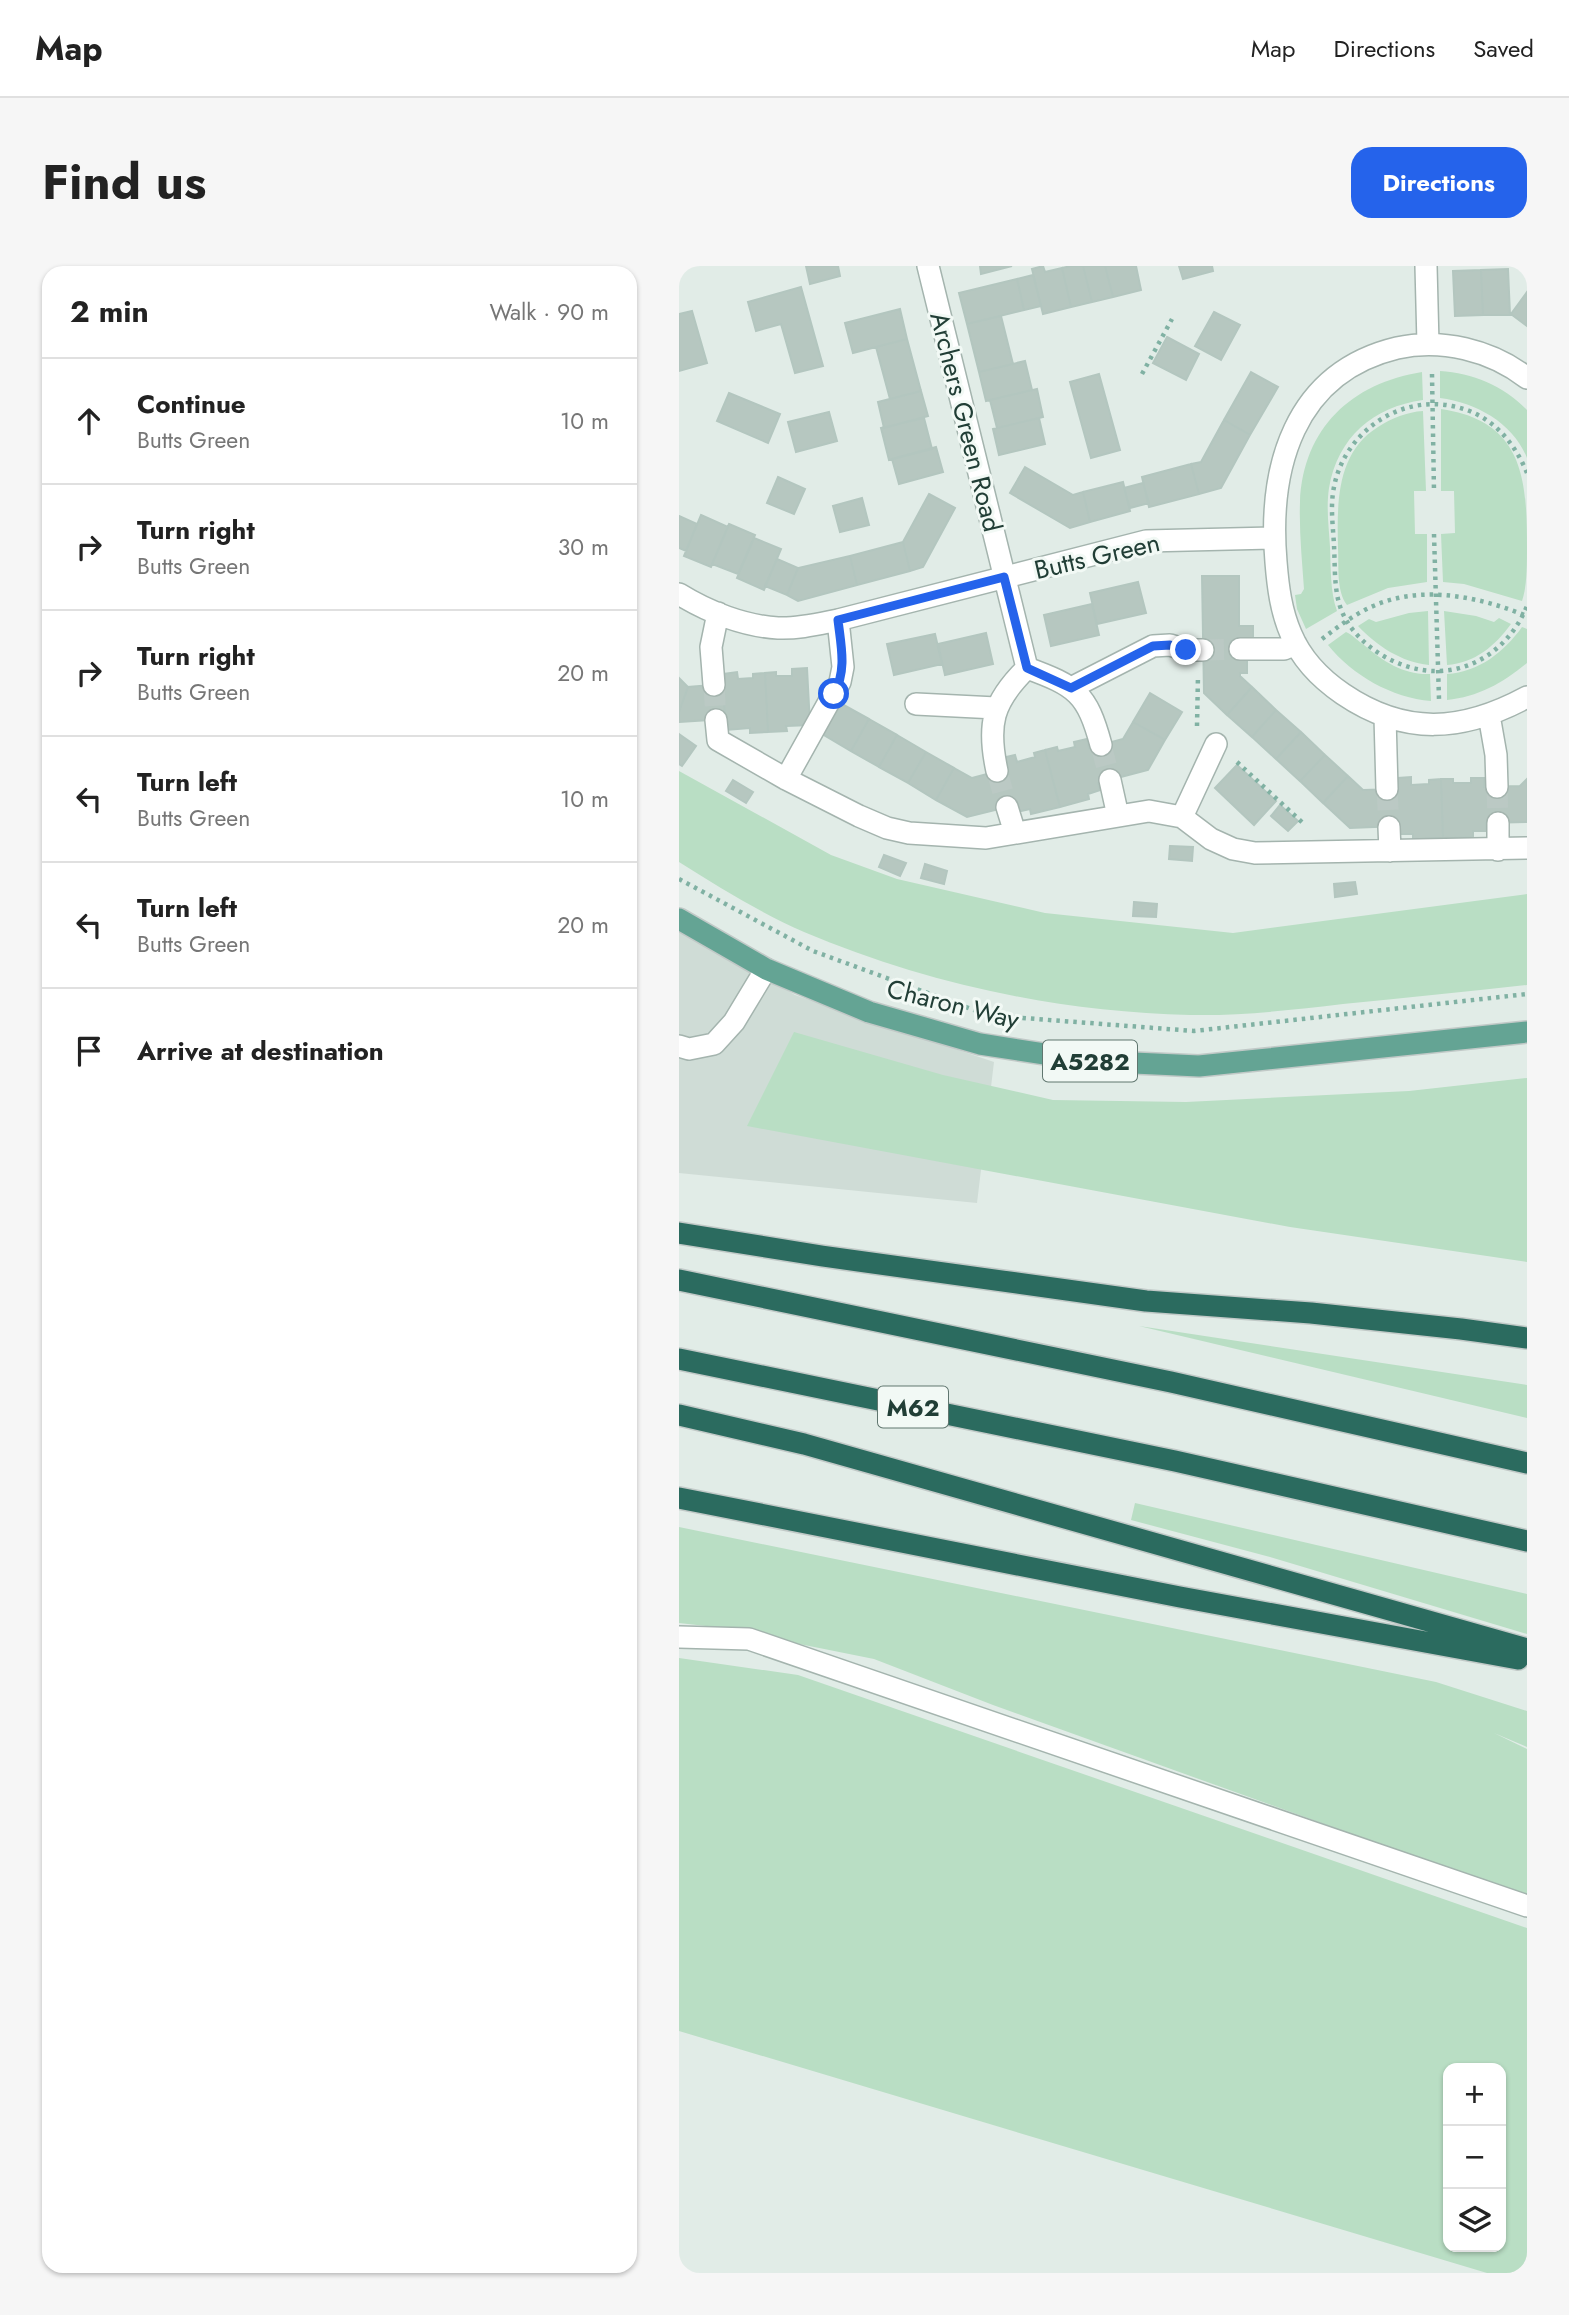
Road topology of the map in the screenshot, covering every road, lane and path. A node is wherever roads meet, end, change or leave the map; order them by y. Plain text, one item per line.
1 (928, 266) edge
2 (1426, 266) edge
3 (1172, 319) dead end
4 (1428, 344) junction
5 (1142, 374) dead end
6 (1432, 374) dead end
7 (1527, 377) edge
8 (1432, 404) junction
9 (1527, 473) edge
10 (1434, 491) dead end
11 (1434, 534) dead end
12 (1274, 538) junction
13 (1004, 577) junction
14 (679, 594) edge
15 (1435, 594) junction
16 (1527, 606) edge
17 (718, 613) junction
18 (1525, 615) edge
19 (838, 620) junction
20 (1347, 621) junction
21 (1240, 649) tunnel mouth
22 (1299, 649) junction
23 (1201, 650) joint
24 (1027, 668) junction
25 (1438, 671) junction
26 (714, 685) tunnel mouth
27 (1071, 688) junction
28 (1527, 697) edge
29 (916, 704) dead end
30 (996, 708) junction
31 (1489, 715) junction
32 (1385, 717) junction
33 (716, 720) tunnel mouth
34 (1439, 725) junction
35 (1216, 744) junction
36 (1101, 745) tunnel mouth
37 (997, 771) tunnel mouth
38 (786, 779) junction
39 (1110, 780) tunnel mouth
40 (1497, 787) tunnel mouth
41 (1387, 789) tunnel mouth
42 (1007, 807) tunnel mouth
43 (1118, 816) junction
44 (1182, 817) junction
45 (1498, 823) tunnel mouth
46 (1388, 827) tunnel mouth
47 (1015, 833) junction
48 (1527, 848) edge
49 (1498, 850) junction
50 (1390, 851) junction
51 (1335, 852) junction
52 (679, 879) edge
53 (679, 919) edge
54 (766, 970) junction
55 (1527, 994) edge
56 (1527, 1032) edge
57 (679, 1046) edge
58 (679, 1233) edge
59 (679, 1280) edge
60 (1527, 1338) edge
61 (679, 1359) edge
62 (679, 1415) edge
63 (1527, 1463) edge
64 (679, 1498) edge
65 (1527, 1541) edge
66 (679, 1637) edge
67 (1527, 1649) edge
68 (1527, 1661) edge
69 (1527, 1906) edge

1 - 13 street, Archers Green Road
2 - 4 street
3 - 5 path
4 - 7 street
4 - 12 street
6 - 8 path
8 - 9 path
8 - 10 path
8 - 20 path
11 - 15 path
12 - 13 street, Butts Green
12 - 22 street
13 - 19 street, Butts Green
13 - 24 street, Butts Green
14 - 17 street, Butts Green
15 - 18 path
15 - 20 path
15 - 25 path
16 - 18 path
17 - 19 street, Butts Green
17 - 26 street
18 - 25 path
19 - 38 street
20 - 22 path
20 - 25 path
21 - 22 street
22 - 32 street
23 - 27 street
23 - 35 path
24 - 27 street
24 - 30 street
25 - 34 path
27 - 36 street
28 - 31 street
29 - 30 street
30 - 37 street
31 - 34 street
31 - 40 street
32 - 34 street
32 - 41 street
33 - 38 street
35 - 44 street
35 - 51 path
38 - 47 street
39 - 43 street
42 - 47 street
43 - 44 street
43 - 47 street
44 - 51 street
45 - 49 street
46 - 50 street
48 - 49 street
49 - 50 street
50 - 51 street
52 - 55 path
53 - 54 main road, Charon Way / A5282
54 - 56 main road, Charon Way / A5282
54 - 57 street
58 - 60 highway
59 - 63 highway
61 - 65 highway, M62
62 - 67 highway
64 - 68 highway
66 - 69 street

